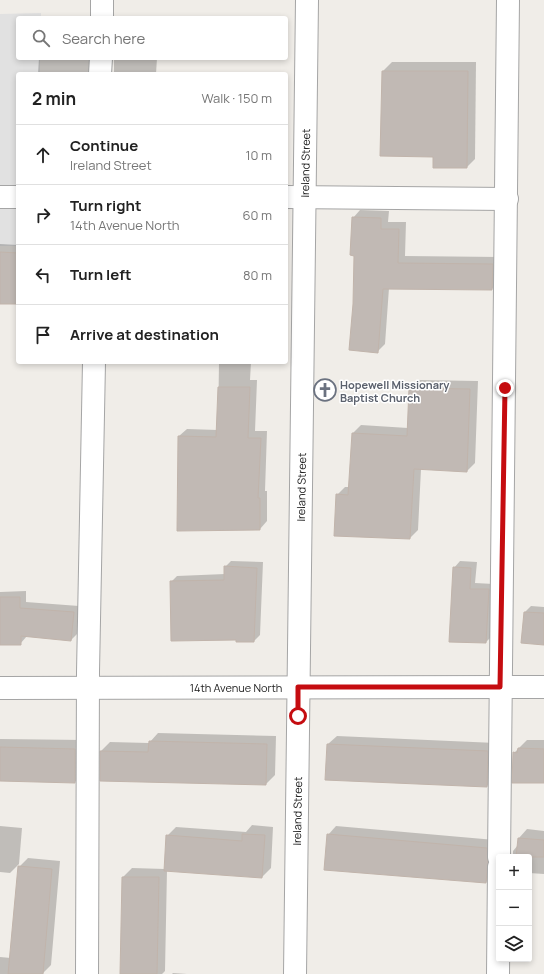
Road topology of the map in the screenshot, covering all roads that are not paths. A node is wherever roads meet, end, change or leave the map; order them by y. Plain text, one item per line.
1 (102, 0) edge
2 (307, 0) edge
3 (508, 0) edge
4 (102, 16) edge
5 (101, 60) edge
6 (100, 72) edge
7 (0, 197) edge
8 (295, 197) edge
9 (16, 198) edge
10 (507, 200) junction
11 (94, 364) edge
12 (298, 687) junction
13 (500, 687) junction
14 (544, 687) edge
15 (0, 688) edge
16 (88, 688) junction
17 (499, 854) edge
18 (499, 890) edge
19 (87, 974) edge
20 (295, 974) edge
21 (498, 974) edge

1 - 4 street
2 - 8 street, Ireland Street
3 - 10 street
5 - 6 street
7 - 9 street
8 - 10 street
8 - 12 street, Ireland Street
10 - 13 street
11 - 16 street
12 - 13 street, 14th Avenue North
12 - 16 street, 14th Avenue North
12 - 20 street, Ireland Street
13 - 14 street, 14th Avenue North
13 - 17 street
15 - 16 street, 14th Avenue North
16 - 19 street
18 - 21 street

